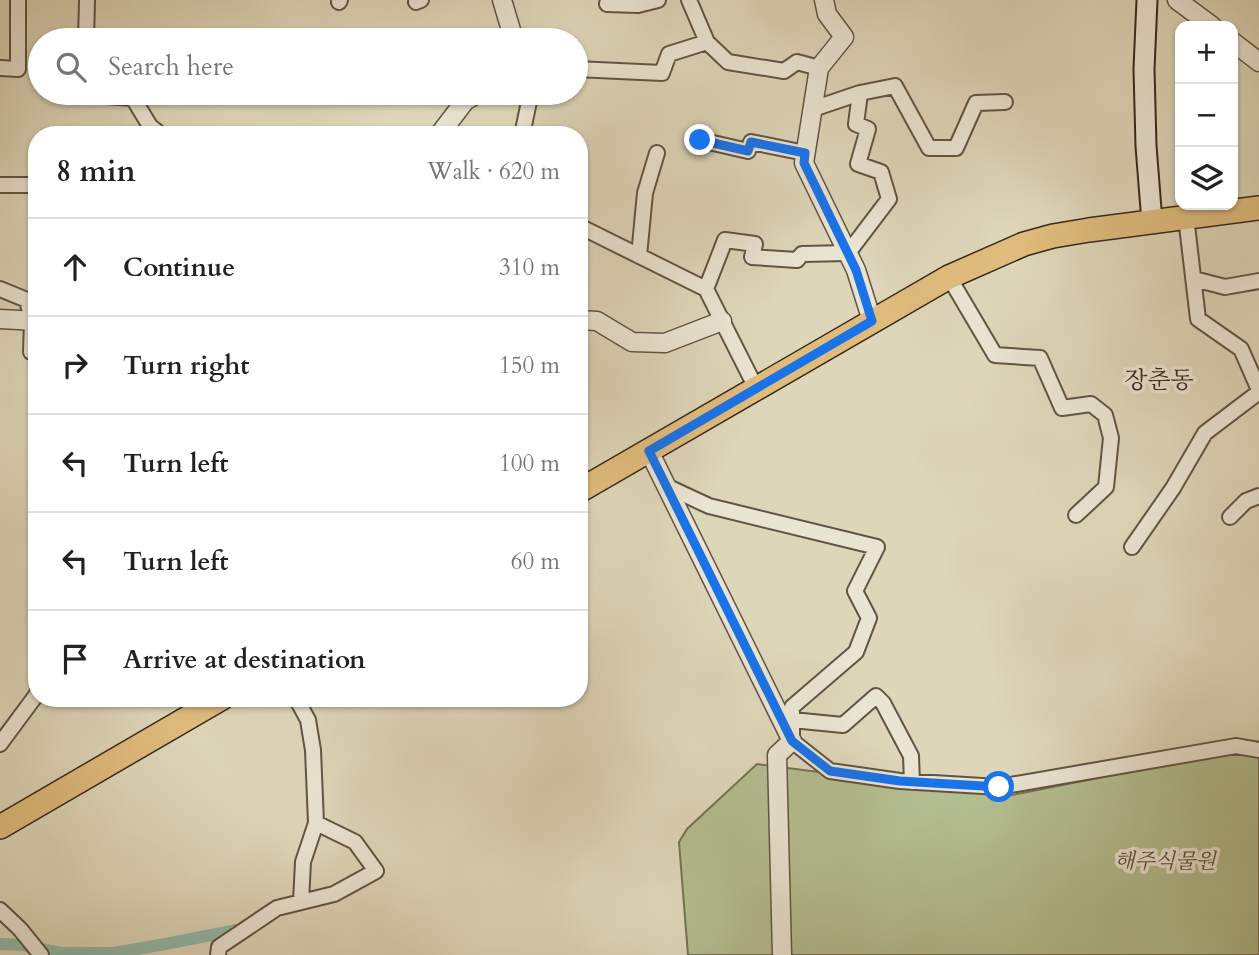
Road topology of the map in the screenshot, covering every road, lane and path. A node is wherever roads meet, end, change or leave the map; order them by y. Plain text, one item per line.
1 (18, 0) edge
2 (87, 0) edge
3 (502, 0) edge
4 (608, 0) edge
5 (658, 0) edge
6 (689, 0) edge
7 (824, 0) edge
8 (1147, 0) edge
9 (1177, 0) edge
10 (1205, 21) edge
11 (86, 28) edge
12 (510, 28) edge
13 (707, 42) junction
14 (1238, 46) edge
15 (1259, 62) edge
16 (0, 68) edge
17 (819, 68) junction
18 (588, 70) edge
19 (860, 93) junction
20 (1005, 102) dead end
21 (137, 105) edge
22 (462, 105) edge
23 (528, 105) edge
24 (813, 109) junction
25 (150, 126) edge
26 (446, 126) edge
27 (524, 126) edge
28 (700, 140) dead end
29 (657, 153) dead end
30 (805, 153) junction
31 (0, 185) edge
32 (28, 185) edge
33 (1259, 208) edge
34 (1186, 217) junction
35 (1152, 222) junction
36 (588, 230) edge
37 (848, 253) junction
38 (639, 256) junction
39 (949, 277) junction
40 (1194, 279) junction
41 (1259, 281) edge
42 (0, 289) edge
43 (706, 289) junction
44 (28, 303) edge
45 (0, 319) edge
46 (588, 320) edge
47 (28, 321) edge
48 (722, 321) junction
49 (872, 321) junction
50 (756, 388) junction
51 (1259, 391) edge
52 (649, 451) junction
53 (588, 486) edge
54 (666, 486) junction
55 (1259, 496) edge
56 (1076, 514) dead end
57 (1230, 517) dead end
58 (1132, 547) dead end
59 (28, 705) edge
60 (207, 707) edge
61 (301, 707) edge
62 (792, 720) junction
63 (1, 738) edge
64 (792, 741) junction
65 (1259, 750) edge
66 (912, 782) junction
67 (316, 823) junction
68 (0, 827) edge
69 (302, 902) junction
70 (0, 910) edge
71 (41, 955) edge
72 (218, 955) edge
73 (782, 955) edge

1 - 16 street
2 - 11 street
3 - 12 street
4 - 5 street
6 - 13 street
7 - 17 street
8 - 35 main road
9 - 10 street
13 - 17 street
13 - 18 street
14 - 15 street
17 - 24 street
19 - 20 street
19 - 24 street
19 - 37 street
21 - 25 street
22 - 26 street
23 - 27 street
24 - 30 street
28 - 30 street
29 - 38 street
30 - 37 street
31 - 32 street
33 - 34 main road
34 - 35 main road
34 - 40 street
35 - 39 main road
36 - 38 street
37 - 43 street
37 - 49 street
38 - 43 street
39 - 49 main road
39 - 56 street
40 - 41 street
40 - 51 street
42 - 44 street
43 - 48 street
45 - 47 street
46 - 48 street
48 - 50 street
49 - 50 main road
50 - 52 main road
51 - 58 street
52 - 53 main road
52 - 54 street
54 - 62 street
54 - 64 street
55 - 57 street
59 - 63 street
60 - 68 main road
61 - 67 street
62 - 64 street
62 - 66 street
64 - 66 street
64 - 73 street
65 - 66 street
67 - 69 street
67 - 69 street
69 - 72 street
70 - 71 street

